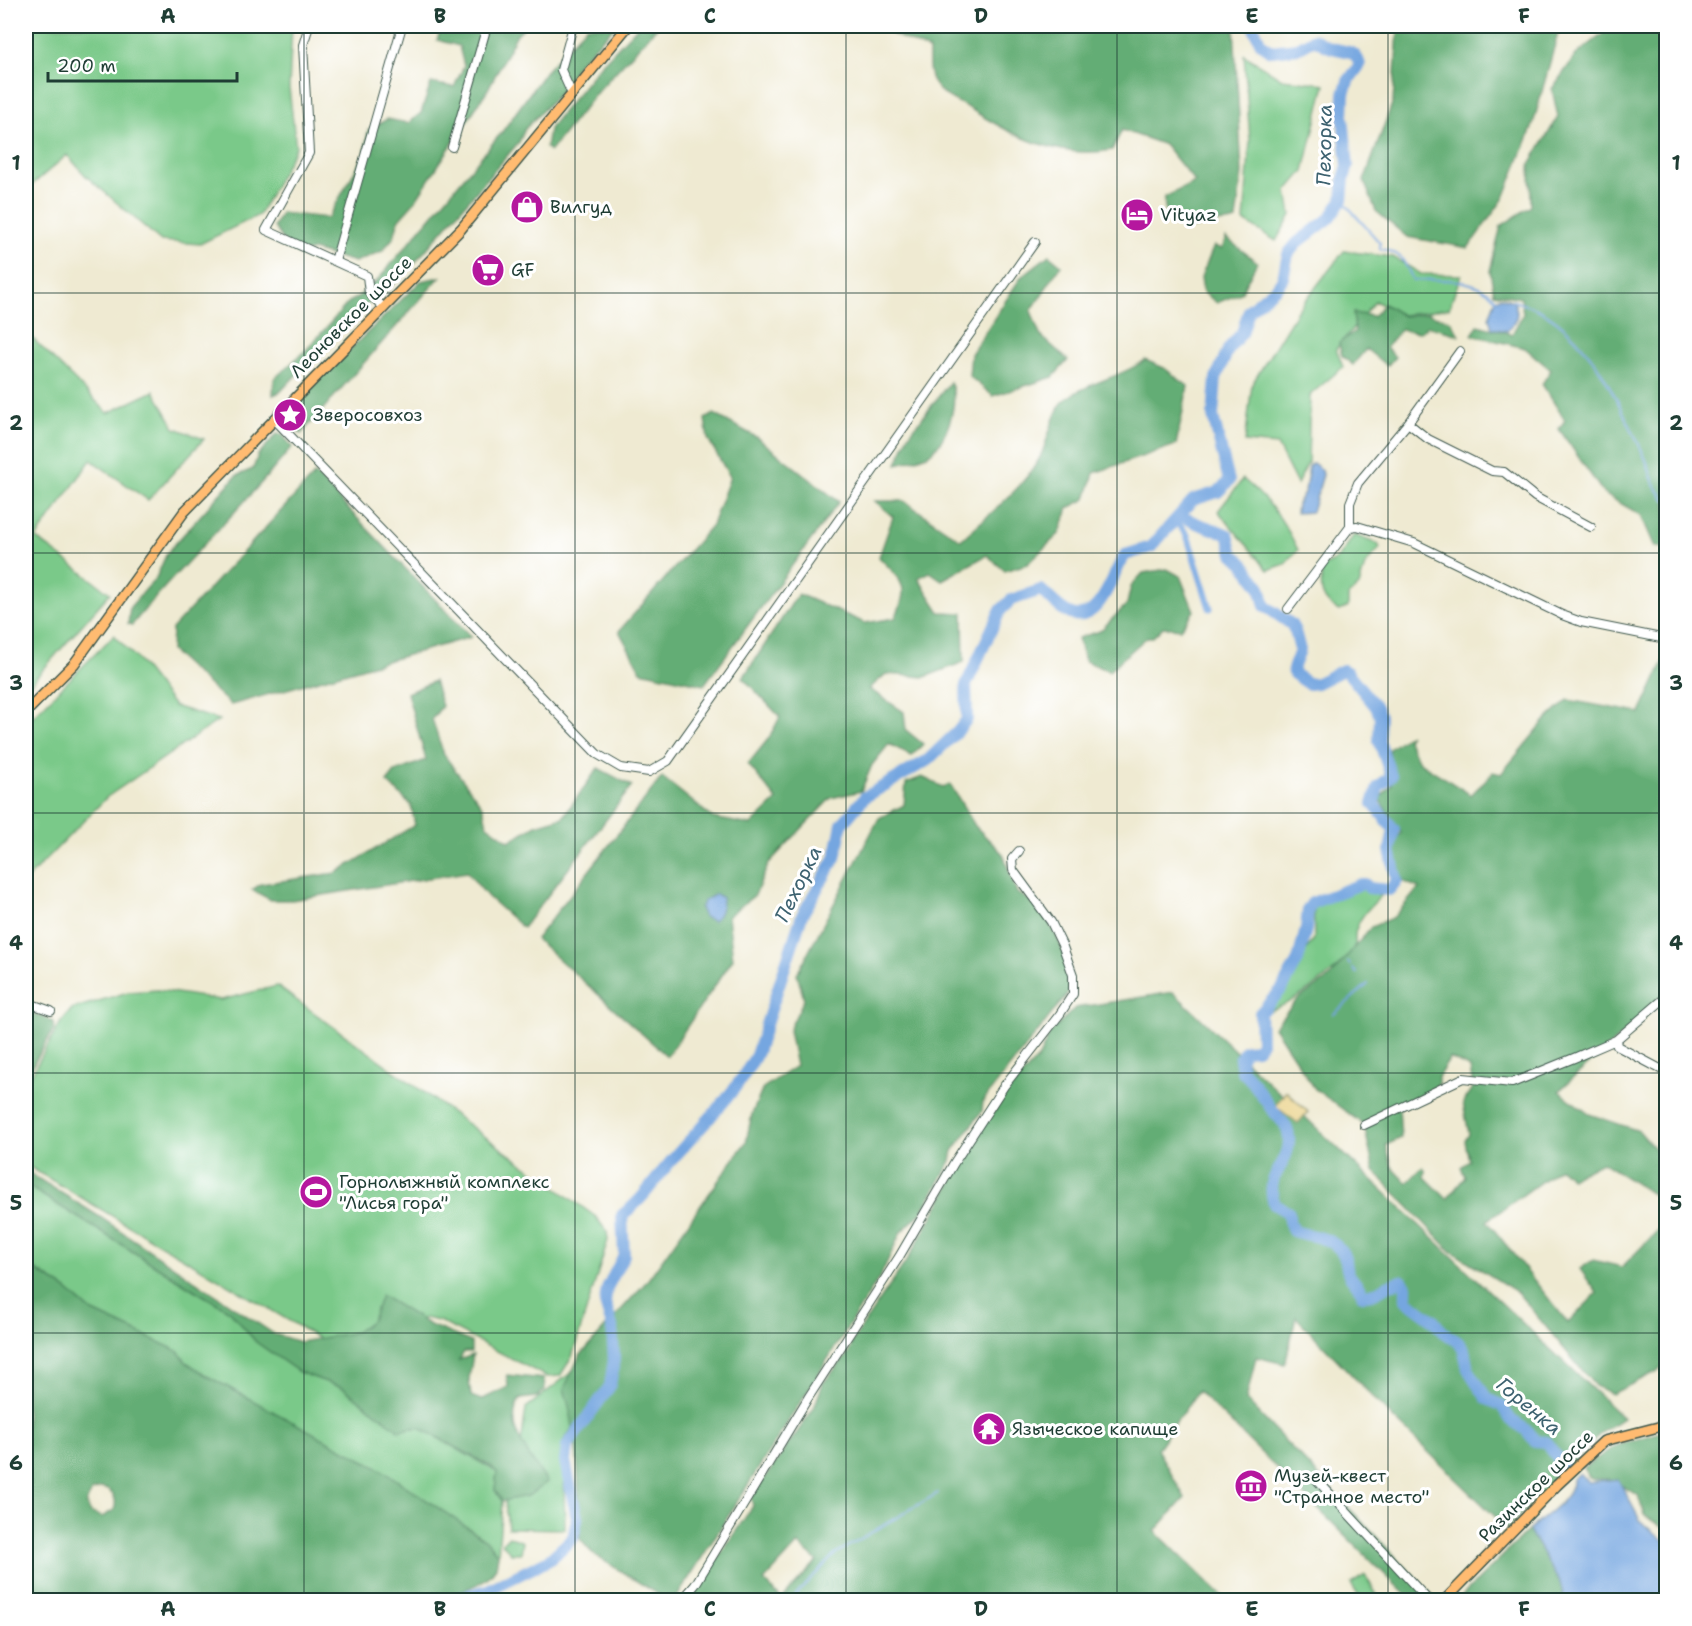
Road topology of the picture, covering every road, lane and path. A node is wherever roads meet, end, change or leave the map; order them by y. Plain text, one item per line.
1 (309, 26) edge
2 (402, 26) edge
3 (487, 26) edge
4 (573, 26) edge
5 (628, 26) edge
6 (572, 92) junction
7 (452, 147) dead end
8 (1035, 242) dead end
9 (335, 261) junction
10 (384, 308) junction
11 (1460, 351) dead end
12 (274, 418) junction
13 (1408, 423) junction
14 (1350, 527) junction
15 (1591, 527) dead end
16 (1288, 609) dead end
17 (1666, 639) edge
18 (26, 712) edge
19 (1019, 850) dead end
20 (1666, 997) edge
21 (26, 1002) edge
22 (51, 1011) dead end
23 (1616, 1040) junction
24 (1666, 1072) edge
25 (1364, 1125) dead end
26 (1666, 1425) edge
27 (1317, 1480) dead end
28 (682, 1600) edge
29 (1428, 1600) edge
30 (1445, 1600) edge

1 - 9 street
2 - 9 street
3 - 7 street
4 - 6 street
5 - 6 main road, Леоновское шоссе
6 - 10 main road, Леоновское шоссе
8 - 12 street
9 - 10 street
10 - 12 main road, Леоновское шоссе
11 - 13 street
12 - 18 main road, Леоновское шоссе
13 - 14 street
13 - 15 street
14 - 16 street
14 - 17 street
19 - 28 street
20 - 23 street
21 - 22 street
23 - 24 street
23 - 25 street
26 - 30 main road, Разинское шоссе
27 - 29 street

